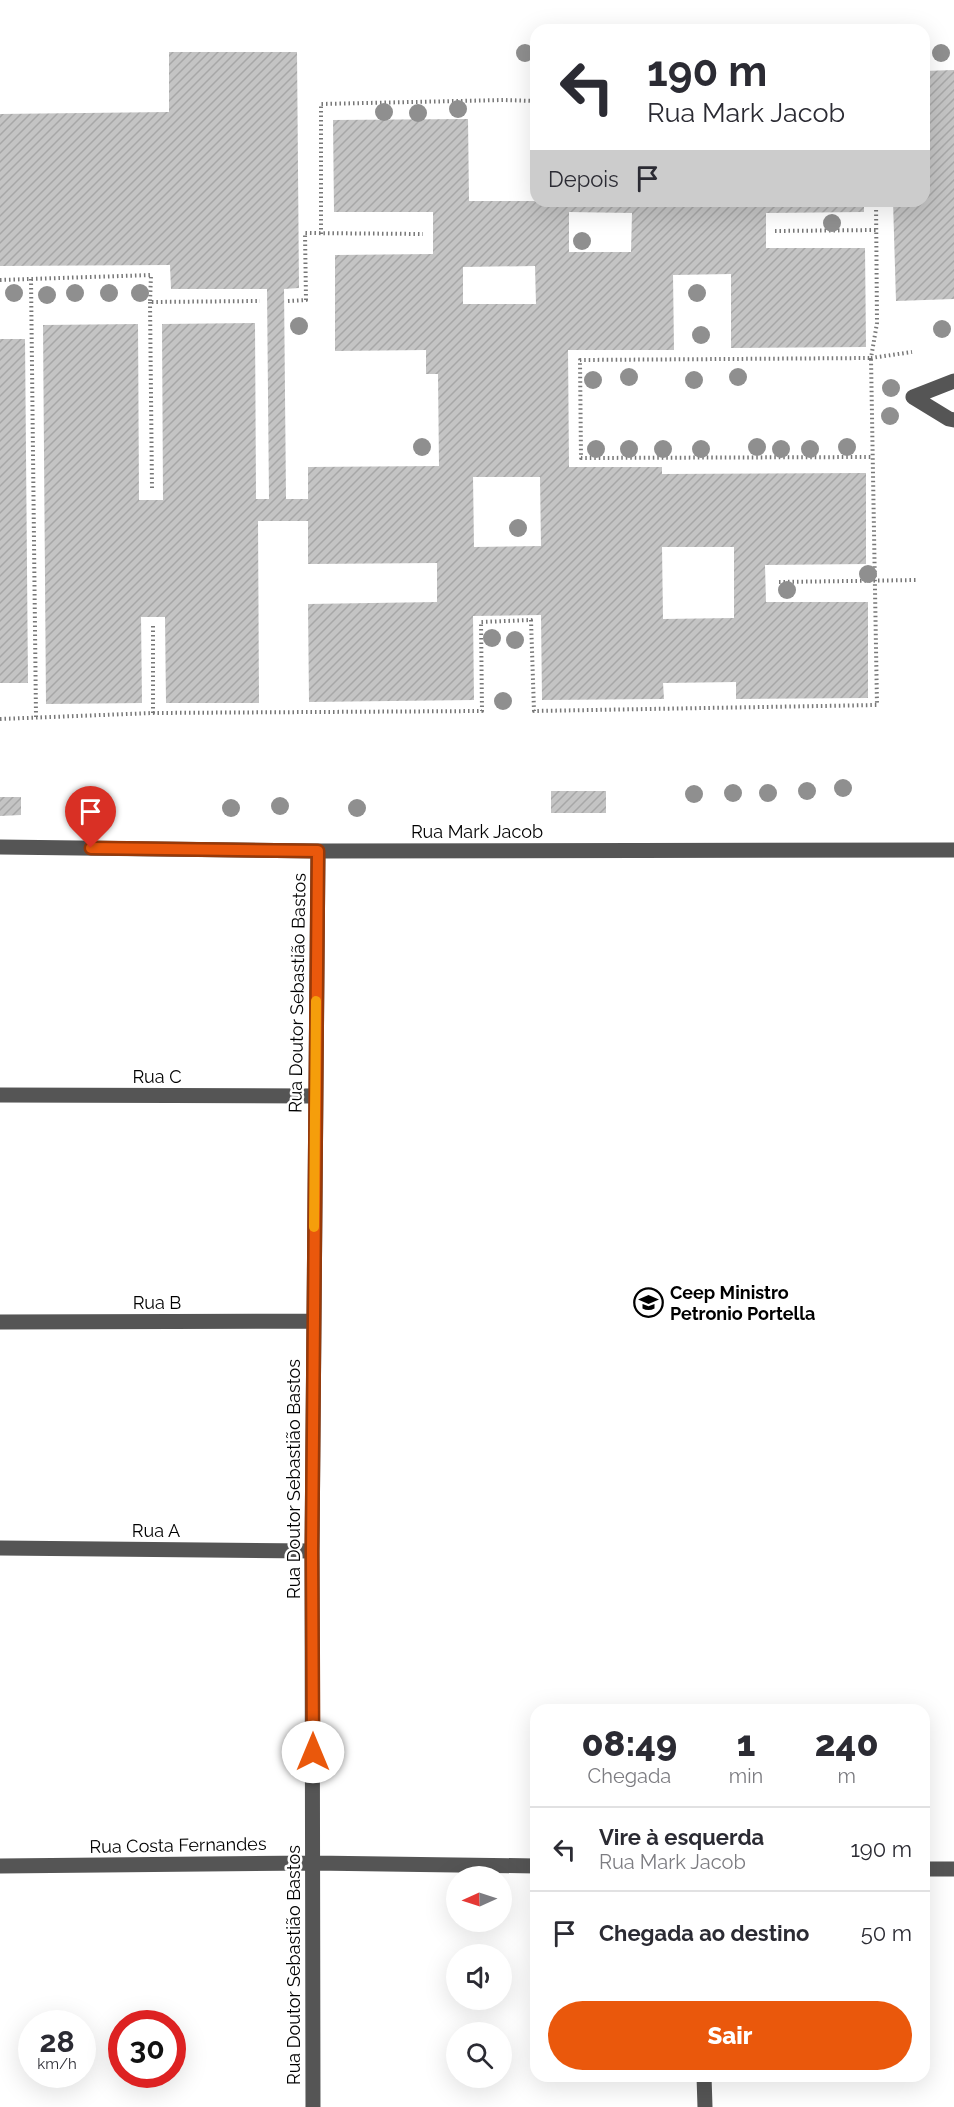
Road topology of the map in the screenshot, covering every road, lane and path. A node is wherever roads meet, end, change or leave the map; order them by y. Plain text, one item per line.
1 (530, 101) edge
2 (876, 207) edge
3 (876, 230) junction
4 (775, 231) dead end
5 (321, 234) junction
6 (423, 234) dead end
7 (31, 279) junction
8 (0, 280) edge
9 (260, 301) dead end
10 (288, 301) dead end
11 (150, 302) junction
12 (912, 352) dead end
13 (871, 358) junction
14 (954, 381) edge
15 (954, 420) edge
16 (872, 457) junction
17 (152, 489) dead end
18 (918, 580) dead end
19 (875, 581) junction
20 (779, 582) dead end
21 (153, 626) dead end
22 (153, 713) junction
23 (36, 717) junction
24 (0, 719) edge
25 (0, 847) edge
26 (954, 850) edge
27 (318, 851) junction
28 (0, 1095) edge
29 (315, 1096) junction
30 (314, 1321) junction
31 (0, 1322) edge
32 (0, 1548) edge
33 (312, 1551) junction
34 (313, 1863) junction
35 (0, 1866) edge
36 (530, 1866) edge
37 (930, 1869) edge
38 (954, 1869) edge
39 (704, 2082) edge
40 (313, 2107) edge
41 (705, 2107) edge

1 - 5 path
2 - 3 path
3 - 4 path
3 - 13 path
5 - 6 path
5 - 10 path
7 - 8 path
7 - 11 path
7 - 23 path
9 - 11 path
11 - 17 path
12 - 13 path
13 - 16 path
13 - 16 path
14 - 15 street
16 - 19 path
18 - 19 path
19 - 20 path
19 - 22 path
21 - 22 path
22 - 23 path
23 - 24 path
25 - 27 street, Rua Mark Jacob
26 - 27 street, Rua Mark Jacob
27 - 29 street, Rua Doutor Sebastião Bastos
28 - 29 street, Rua C
29 - 30 street, Rua Doutor Sebastião Bastos
30 - 31 street, Rua B
30 - 33 street, Rua Doutor Sebastião Bastos
32 - 33 street, Rua A
33 - 34 street, Rua Doutor Sebastião Bastos
34 - 35 street, Rua Costa Fernandes
34 - 36 street, Rua Costa Fernandes
34 - 40 street, Rua Doutor Sebastião Bastos
37 - 38 street
39 - 41 street

